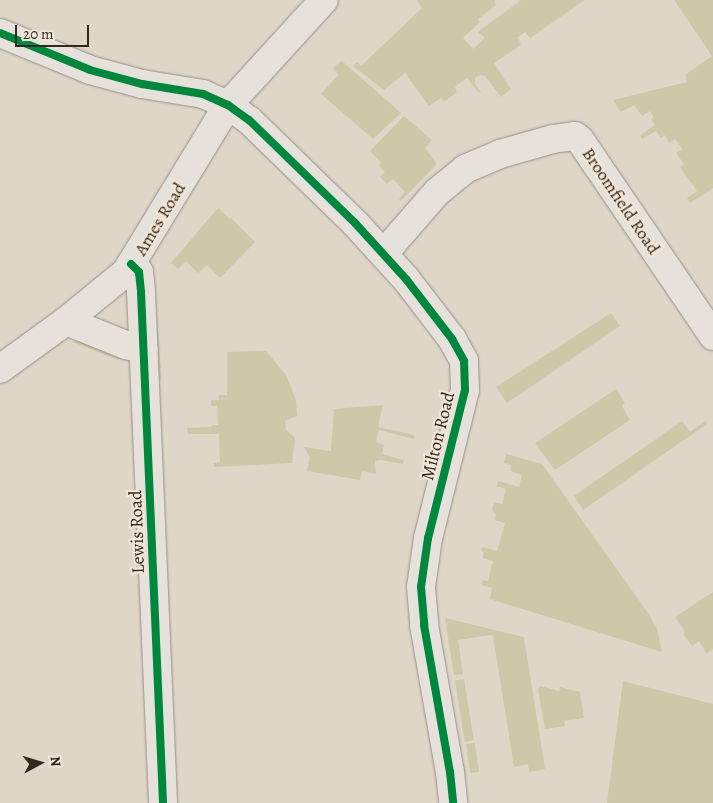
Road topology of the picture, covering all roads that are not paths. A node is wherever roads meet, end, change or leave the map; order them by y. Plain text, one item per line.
1 (324, 0) edge
2 (0, 33) edge
3 (228, 105) junction
4 (384, 253) junction
5 (132, 264) junction
6 (66, 321) junction
7 (713, 336) edge
8 (144, 349) junction
9 (1, 367) edge
10 (163, 803) edge
11 (453, 803) edge

1 - 3 street, Ames Road
2 - 3 street, Milton Road
3 - 4 street, Milton Road
3 - 5 street, Ames Road
4 - 7 street, Broomfield Road
4 - 11 street, Milton Road
5 - 6 street, Ames Road
5 - 8 street, Lewis Road
6 - 8 street
6 - 9 street, Ames Road
8 - 10 street, Lewis Road

